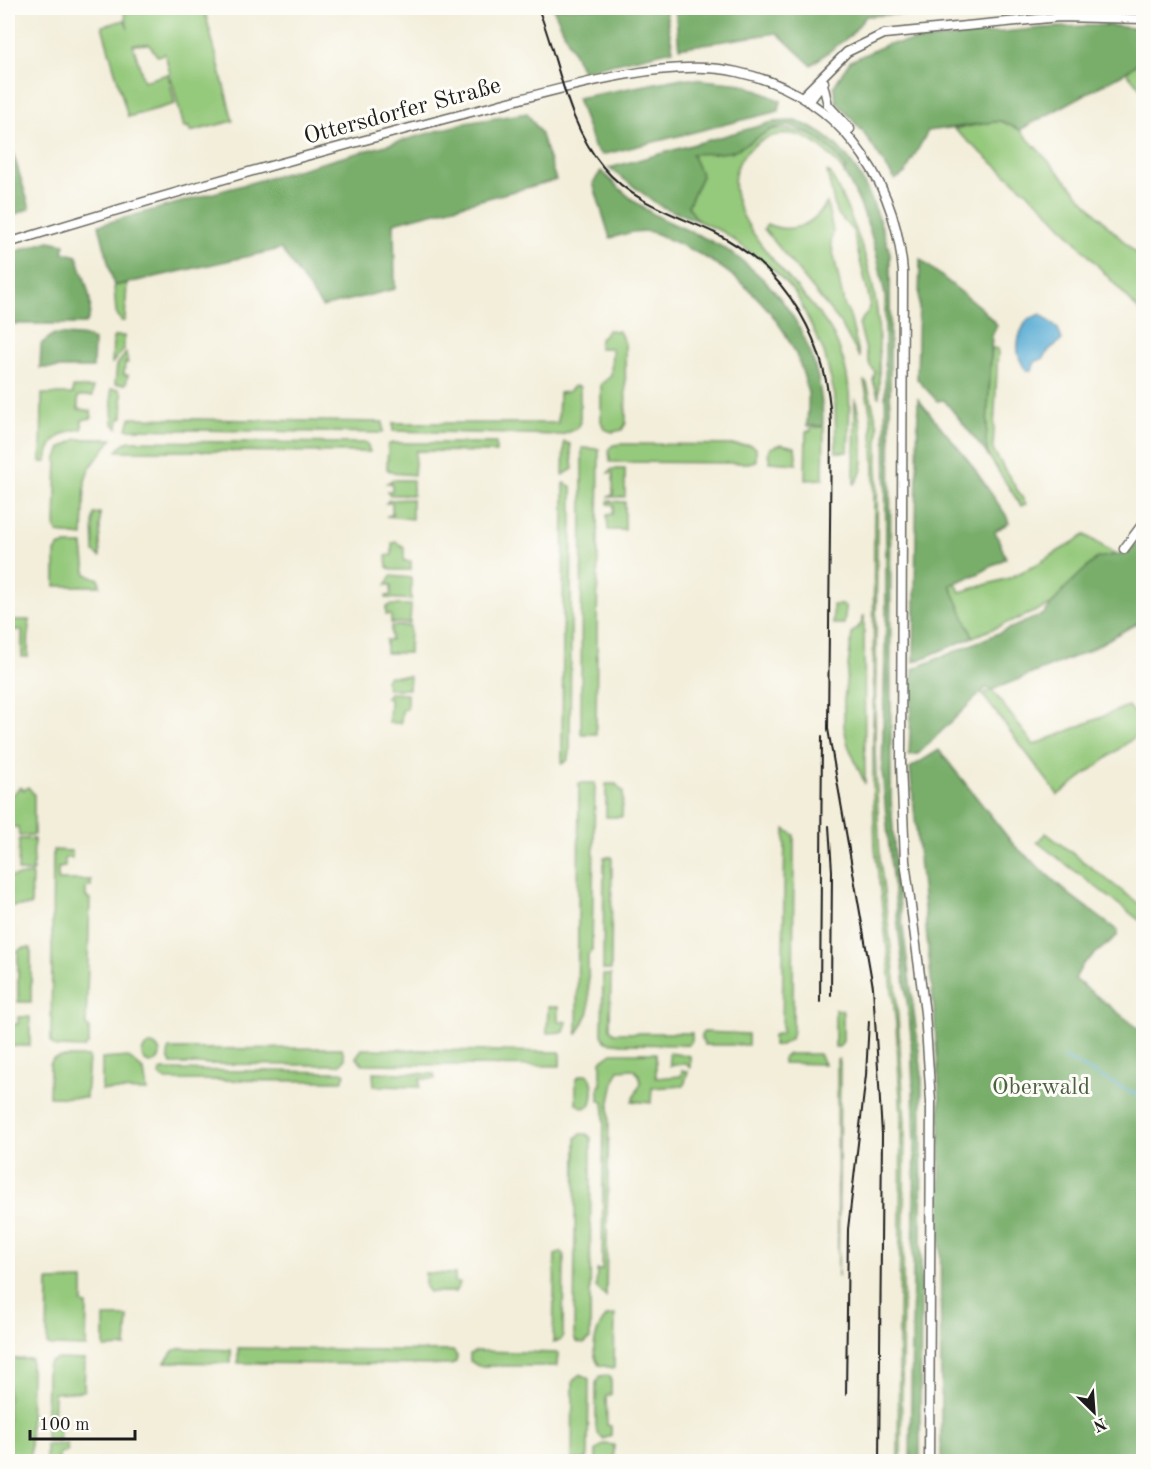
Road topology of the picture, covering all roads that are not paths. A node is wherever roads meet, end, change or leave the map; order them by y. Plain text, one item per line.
1 (1143, 19) edge
2 (831, 68) junction
3 (824, 84) junction
4 (806, 99) junction
5 (859, 148) junction
6 (8, 243) edge
7 (1143, 522) edge
8 (1124, 549) dead end
9 (929, 1461) edge

1 - 2 street
2 - 3 street
2 - 4 street
3 - 4 street
3 - 5 street
4 - 5 street, Ottersdorfer Straße
4 - 6 street, Ottersdorfer Straße
5 - 9 street
7 - 8 street

